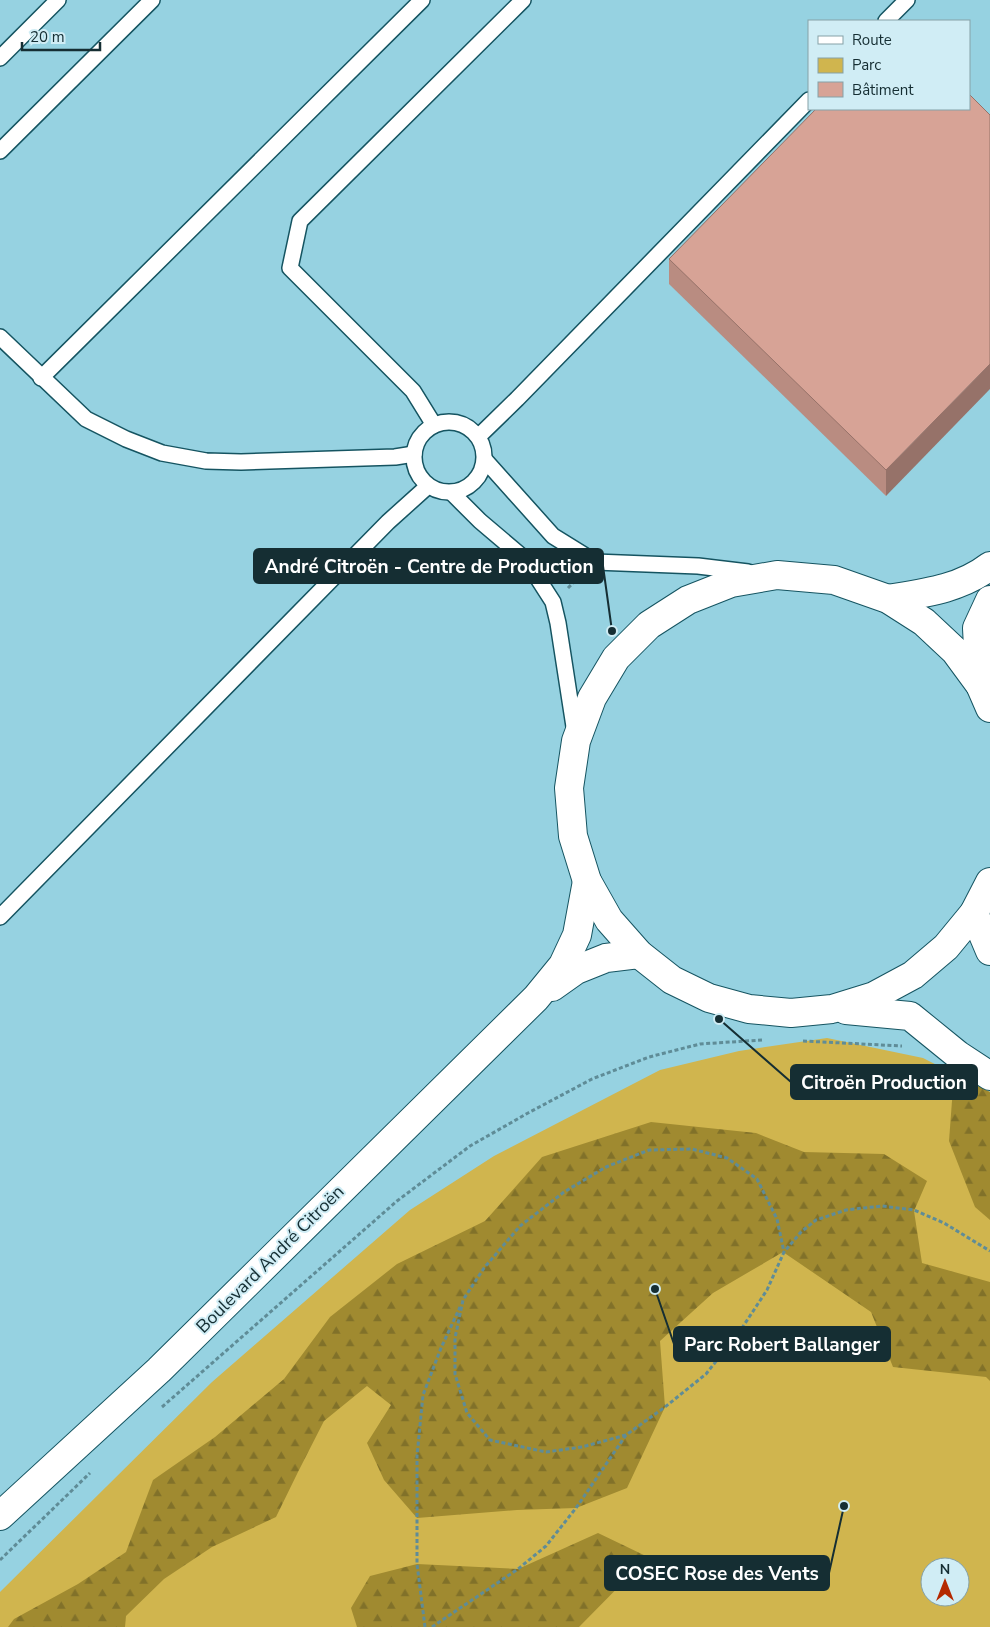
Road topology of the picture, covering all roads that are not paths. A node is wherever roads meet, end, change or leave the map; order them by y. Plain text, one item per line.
1 (58, 0) edge
2 (152, 0) edge
3 (422, 0) edge
4 (524, 0) edge
5 (907, 0) edge
6 (887, 20) edge
7 (0, 58) edge
8 (808, 101) edge
9 (0, 151) edge
10 (0, 337) edge
11 (41, 378) junction
12 (434, 425) junction
13 (479, 436) junction
14 (414, 454) junction
15 (485, 460) junction
16 (428, 486) junction
17 (452, 492) junction
18 (990, 566) edge
19 (777, 576) junction
20 (888, 599) junction
21 (990, 600) edge
22 (985, 697) edge
23 (576, 741) junction
24 (587, 881) junction
25 (990, 882) edge
26 (974, 913) junction
27 (0, 917) edge
28 (990, 951) edge
29 (639, 954) junction
30 (536, 998) junction
31 (832, 1009) junction
32 (990, 1076) edge
33 (0, 1516) edge

1 - 7 lane
2 - 9 lane
3 - 11 lane
4 - 12 lane
5 - 6 lane
8 - 13 lane
10 - 11 lane
11 - 14 lane
12 - 13 lane
12 - 14 lane
13 - 15 lane
14 - 16 lane
15 - 17 lane
15 - 19 lane
16 - 17 lane
16 - 27 lane
17 - 23 lane
18 - 20 main road
19 - 20 main road
19 - 23 main road
20 - 22 main road
21 - 22 main road
23 - 24 main road
24 - 29 main road
24 - 30 main road, Boulevard André Citroën
25 - 26 main road
26 - 28 main road
26 - 31 main road
29 - 30 main road, Boulevard André Citroën
29 - 31 main road
30 - 33 main road, Boulevard André Citroën
31 - 32 main road

